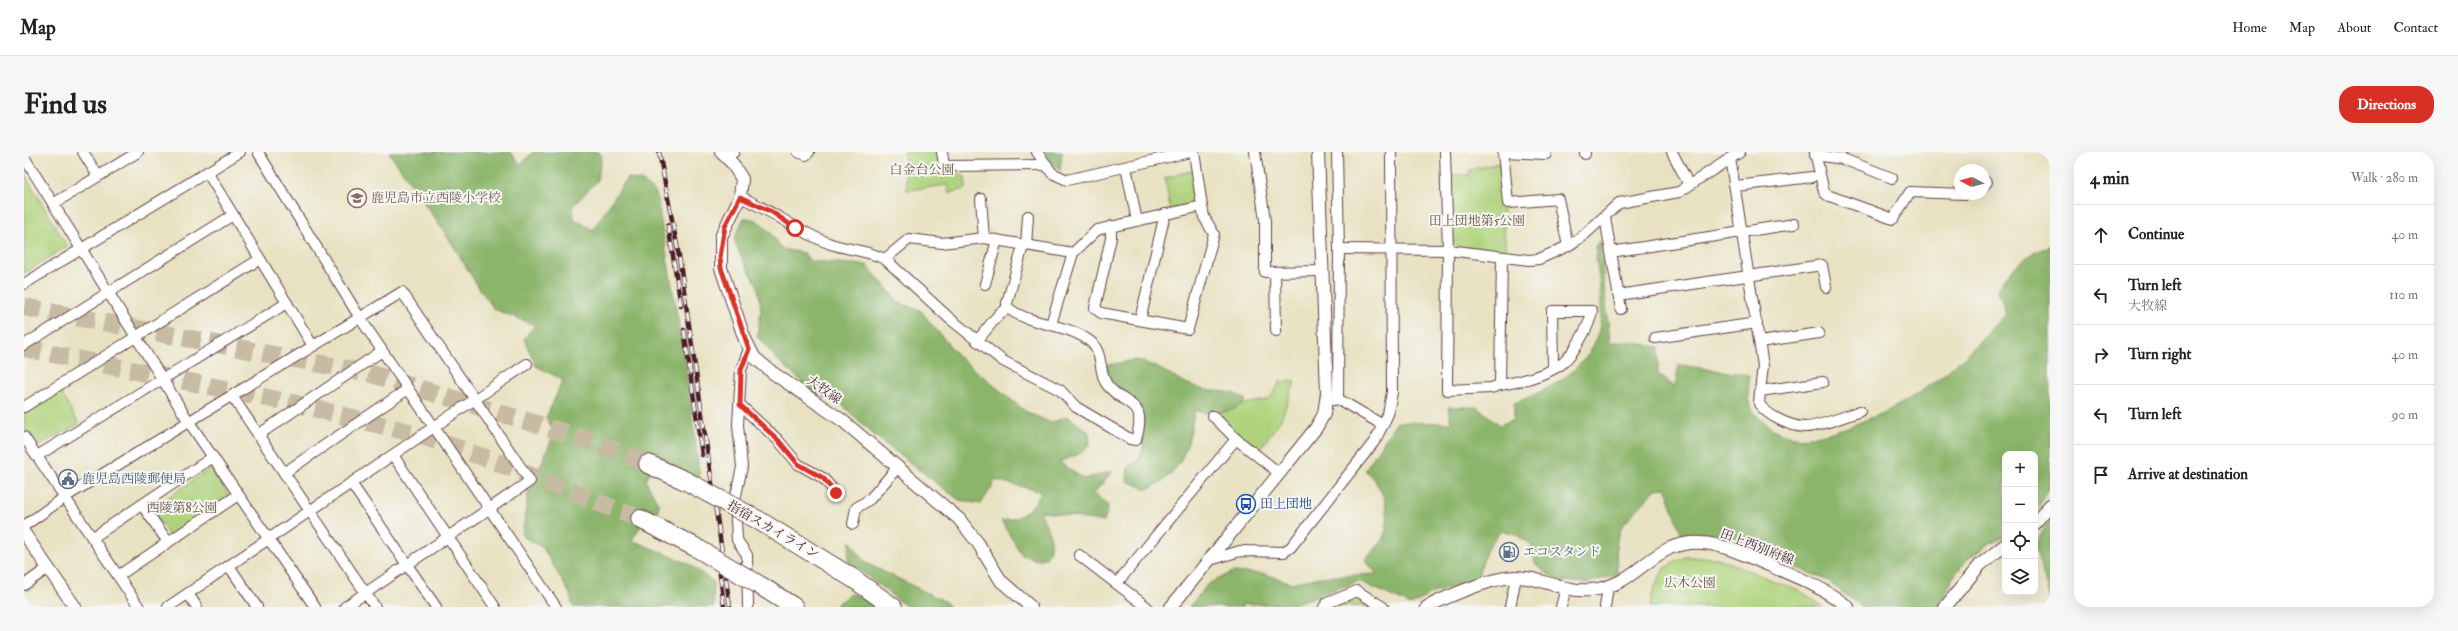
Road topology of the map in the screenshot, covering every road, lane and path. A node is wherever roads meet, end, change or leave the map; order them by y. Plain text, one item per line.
1 (83, 152) edge
2 (138, 152) edge
3 (240, 152) edge
4 (258, 152) edge
5 (798, 152) edge
6 (809, 152) edge
7 (942, 152) edge
8 (1037, 152) edge
9 (1190, 152) edge
10 (1194, 152) edge
11 (1255, 152) edge
12 (1318, 152) edge
13 (1337, 152) edge
14 (1391, 152) edge
15 (1445, 152) edge
16 (1503, 152) edge
17 (1672, 152) edge
18 (1740, 152) edge
19 (727, 153) edge
20 (1815, 153) edge
21 (1546, 154) dead end
22 (24, 156) edge
23 (1730, 158) junction
24 (1047, 165) junction
25 (1126, 167) junction
26 (207, 172) junction
27 (98, 176) junction
28 (1812, 177) dead end
29 (1892, 178) dead end
30 (1689, 185) junction
31 (1736, 186) junction
32 (1954, 194) edge
33 (740, 197) junction
34 (981, 199) dead end
35 (53, 204) junction
36 (1202, 206) junction
37 (1165, 214) junction
38 (233, 215) junction
39 (1028, 216) dead end
40 (1605, 218) junction
41 (1137, 221) junction
42 (1794, 224) dead end
43 (1111, 226) junction
44 (1743, 232) junction
45 (984, 238) junction
46 (997, 240) junction
47 (1025, 246) junction
48 (1568, 246) junction
49 (81, 249) junction
50 (1339, 249) junction
51 (1393, 249) junction
52 (1448, 250) junction
53 (1611, 252) junction
54 (1073, 253) junction
55 (1502, 257) junction
56 (260, 259) junction
57 (885, 259) junction
58 (1322, 271) junction
59 (1275, 272) junction
60 (1750, 277) junction
61 (24, 284) edge
62 (985, 284) dead end
63 (1826, 287) dead end
64 (108, 293) junction
65 (1618, 295) junction
66 (287, 303) junction
67 (1008, 308) junction
68 (1620, 309) dead end
69 (360, 318) junction
70 (1140, 320) junction
71 (1757, 323) junction
72 (1051, 324) junction
73 (1276, 330) dead end
74 (1819, 333) dead end
75 (136, 337) junction
76 (1655, 338) dead end
77 (977, 341) junction
78 (1760, 342) junction
79 (24, 345) edge
80 (313, 346) junction
81 (749, 349) junction
82 (382, 351) junction
83 (527, 364) dead end
84 (1553, 367) junction
85 (162, 380) junction
86 (1823, 382) dead end
87 (1500, 385) junction
88 (408, 389) junction
89 (1760, 391) junction
90 (232, 396) junction
91 (474, 400) junction
92 (1332, 401) junction
93 (740, 405) junction
94 (24, 407) edge
95 (1860, 411) dead end
96 (1213, 416) dead end
97 (189, 422) junction
98 (1383, 425) junction
99 (433, 428) junction
100 (258, 435) junction
101 (24, 437) edge
102 (1236, 439) junction
103 (393, 455) junction
104 (37, 456) junction
105 (213, 458) junction
106 (648, 464) tunnel mouth
107 (898, 467) junction
108 (284, 472) junction
109 (1279, 473) junction
110 (351, 483) junction
111 (836, 493) dead end
112 (238, 494) junction
113 (65, 497) junction
114 (142, 505) junction
115 (2050, 505) edge
116 (489, 509) junction
117 (310, 511) junction
118 (640, 519) tunnel mouth
119 (2038, 519) edge
120 (853, 524) dead end
121 (24, 526) edge
122 (24, 533) edge
123 (448, 537) junction
124 (92, 538) junction
125 (268, 539) junction
126 (168, 542) junction
127 (2002, 547) edge
128 (1079, 555) dead end
129 (1210, 560) junction
130 (407, 565) junction
131 (229, 566) junction
132 (48, 568) junction
133 (118, 576) junction
134 (1516, 577) junction
135 (1117, 582) junction
136 (24, 585) edge
137 (1608, 587) junction
138 (1566, 588) junction
139 (366, 593) junction
140 (188, 594) junction
141 (75, 607) edge
142 (139, 607) edge
143 (168, 607) edge
144 (197, 607) edge
145 (257, 607) edge
146 (315, 607) edge
147 (345, 607) edge
148 (375, 607) edge
149 (436, 607) edge
150 (495, 607) edge
151 (556, 607) edge
152 (748, 607) edge
153 (794, 607) edge
154 (893, 607) edge
155 (1031, 607) edge
156 (1146, 607) edge
157 (1171, 607) edge
158 (1324, 607) edge
159 (1383, 607) edge
160 (1427, 607) edge
161 (1510, 607) edge
162 (1561, 607) edge
163 (1605, 607) edge
164 (1848, 607) edge
165 (1945, 607) edge

1 - 27 street
2 - 27 street
3 - 26 street
4 - 69 street
5 - 6 street
7 - 24 street
8 - 24 street
9 - 25 street
10 - 36 street
11 - 59 street
12 - 58 street
13 - 50 street
14 - 51 street
15 - 52 street
16 - 21 street
16 - 48 street
17 - 30 street
18 - 23 street
19 - 33 street, 大牧線
20 - 29 street
20 - 32 street
22 - 35 street
23 - 30 street
23 - 31 street
24 - 25 street
25 - 41 street
26 - 38 street
26 - 49 street
27 - 35 street
28 - 31 street
30 - 40 street
31 - 44 street
33 - 57 street
33 - 81 street, 大牧線
34 - 45 street
35 - 49 street
36 - 37 street
36 - 70 street
37 - 41 street
37 - 70 street
38 - 56 street
38 - 64 street
39 - 47 street
40 - 48 street
40 - 53 street
41 - 43 street
42 - 44 street
43 - 54 street
43 - 70 street
44 - 53 street
44 - 60 street
45 - 46 street
45 - 57 street
46 - 47 street
46 - 62 street
47 - 54 street
47 - 67 street
48 - 55 street
49 - 61 street
49 - 64 street
50 - 51 street
50 - 92 street
51 - 52 street
51 - 98 street
52 - 55 street
52 - 87 street
53 - 65 street
54 - 72 street
55 - 87 street
56 - 66 street
56 - 75 street
57 - 77 street
58 - 59 street
58 - 92 street
59 - 73 street
60 - 63 street
60 - 65 street
60 - 71 street
64 - 75 street
64 - 79 street
65 - 68 street
66 - 80 street
66 - 85 street
67 - 72 street
67 - 77 street
69 - 80 street
69 - 82 street
69 - 91 street
71 - 76 street
71 - 78 street
72 - 77 street
74 - 78 street
75 - 85 street
75 - 94 street
78 - 89 street
80 - 90 street
81 - 93 street
81 - 107 street, 大牧線
82 - 88 street
82 - 100 street
83 - 91 street
84 - 84 street
84 - 87 street
85 - 97 street
85 - 104 street
86 - 89 street
88 - 99 street
88 - 108 street
89 - 95 street
90 - 97 street
90 - 100 street
91 - 99 street
91 - 116 street
92 - 98 street
92 - 109 street
93 - 111 street
93 - 152 street
96 - 102 street
97 - 105 street
97 - 113 street
98 - 129 street
99 - 103 street
99 - 116 street
100 - 108 street
101 - 104 street
102 - 109 street
102 - 135 street
103 - 110 street
103 - 123 street
104 - 113 street
105 - 112 street
105 - 114 street
106 - 154 highway, 指宿スカイライン, bridge
107 - 120 street
107 - 155 street, 大牧線
108 - 117 street
109 - 129 street
110 - 117 street
110 - 130 street
112 - 125 street
112 - 126 street
113 - 121 street
113 - 124 street
114 - 124 street
114 - 126 street
115 - 119 street
116 - 123 street
116 - 151 street
117 - 125 street
117 - 139 street
118 - 153 highway, bridge
122 - 132 street
123 - 130 street
123 - 150 street
124 - 133 street
125 - 131 street
125 - 146 street
126 - 133 street
127 - 165 street
128 - 135 street
129 - 157 street
130 - 139 street
130 - 149 street
131 - 140 street
131 - 145 street
132 - 136 street
132 - 141 street
133 - 142 street
134 - 138 street, 田上西別府線
134 - 160 street, 田上西別府線
134 - 161 street
135 - 156 street
137 - 138 street, 田上西別府線
137 - 163 street
137 - 164 street, 田上西別府線
138 - 162 street
139 - 147 street
139 - 148 street
140 - 143 street
140 - 144 street
158 - 159 street

